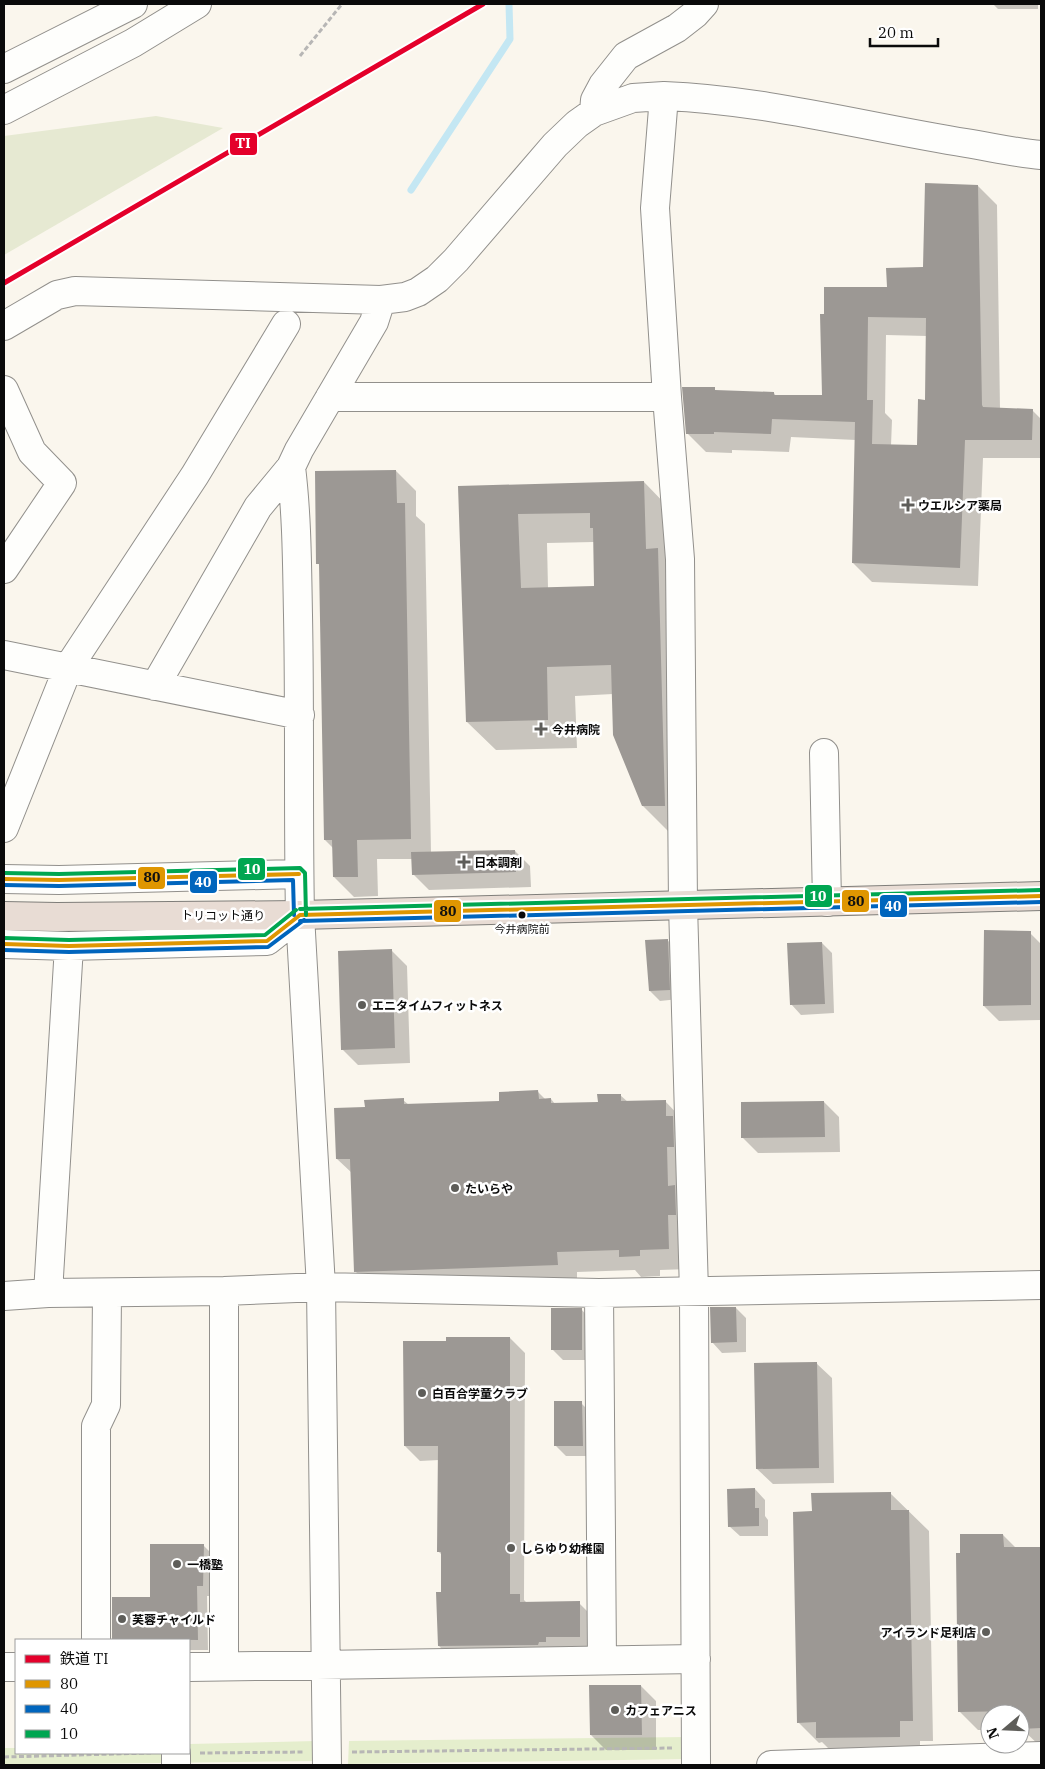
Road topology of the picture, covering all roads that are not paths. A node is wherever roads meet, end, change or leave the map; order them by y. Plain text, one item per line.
1 (133, 4) edge
2 (197, 4) edge
3 (704, 4) edge
4 (4, 69) edge
5 (664, 96) junction
6 (4, 110) edge
7 (594, 112) junction
8 (1041, 155) edge
9 (381, 300) junction
10 (286, 324) dead end
11 (4, 326) edge
12 (4, 390) edge
13 (330, 397) junction
14 (667, 397) junction
15 (291, 467) junction
16 (4, 569) edge
17 (4, 656) edge
18 (68, 668) junction
19 (155, 686) junction
20 (300, 715) junction
21 (824, 753) dead end
22 (4, 828) edge
23 (299, 874) junction
24 (4, 879) edge
25 (1041, 896) edge
26 (827, 902) junction
27 (684, 905) junction
28 (300, 915) junction
29 (4, 916) edge
30 (4, 944) edge
31 (69, 946) junction
32 (1041, 1285) edge
33 (321, 1287) junction
34 (224, 1291) junction
35 (694, 1292) junction
36 (48, 1293) junction
37 (107, 1293) junction
38 (599, 1293) junction
39 (4, 1296) edge
40 (96, 1639) edge
41 (602, 1659) junction
42 (696, 1659) junction
43 (326, 1664) junction
44 (224, 1666) junction
45 (190, 1667) edge
46 (328, 1756) edge
47 (1041, 1756) edge
48 (687, 1757) edge
49 (771, 1765) edge

1 - 4 street
2 - 6 street
3 - 7 street
5 - 7 street
5 - 8 street
5 - 14 street
7 - 9 street
9 - 11 street
9 - 13 street
10 - 18 street
12 - 16 street
13 - 14 street
13 - 15 street
14 - 27 street
15 - 19 street
15 - 20 street
17 - 18 street
18 - 19 street
18 - 22 street
19 - 20 street
20 - 23 street
21 - 26 street
23 - 24 street
23 - 28 street
25 - 26 highway, トリコット通り
26 - 27 highway, トリコット通り
27 - 28 highway, トリコット通り
27 - 35 street
28 - 29 highway, トリコット通り
28 - 31 street
28 - 33 street
30 - 31 street
31 - 36 street
32 - 35 street
33 - 34 street
33 - 38 street
33 - 43 street
34 - 37 street
34 - 44 street
35 - 38 street
35 - 42 street
36 - 37 street
36 - 39 street
37 - 40 street
38 - 41 street
41 - 42 street
41 - 43 street
42 - 48 street
43 - 44 street
43 - 46 street
44 - 45 street
47 - 49 street

